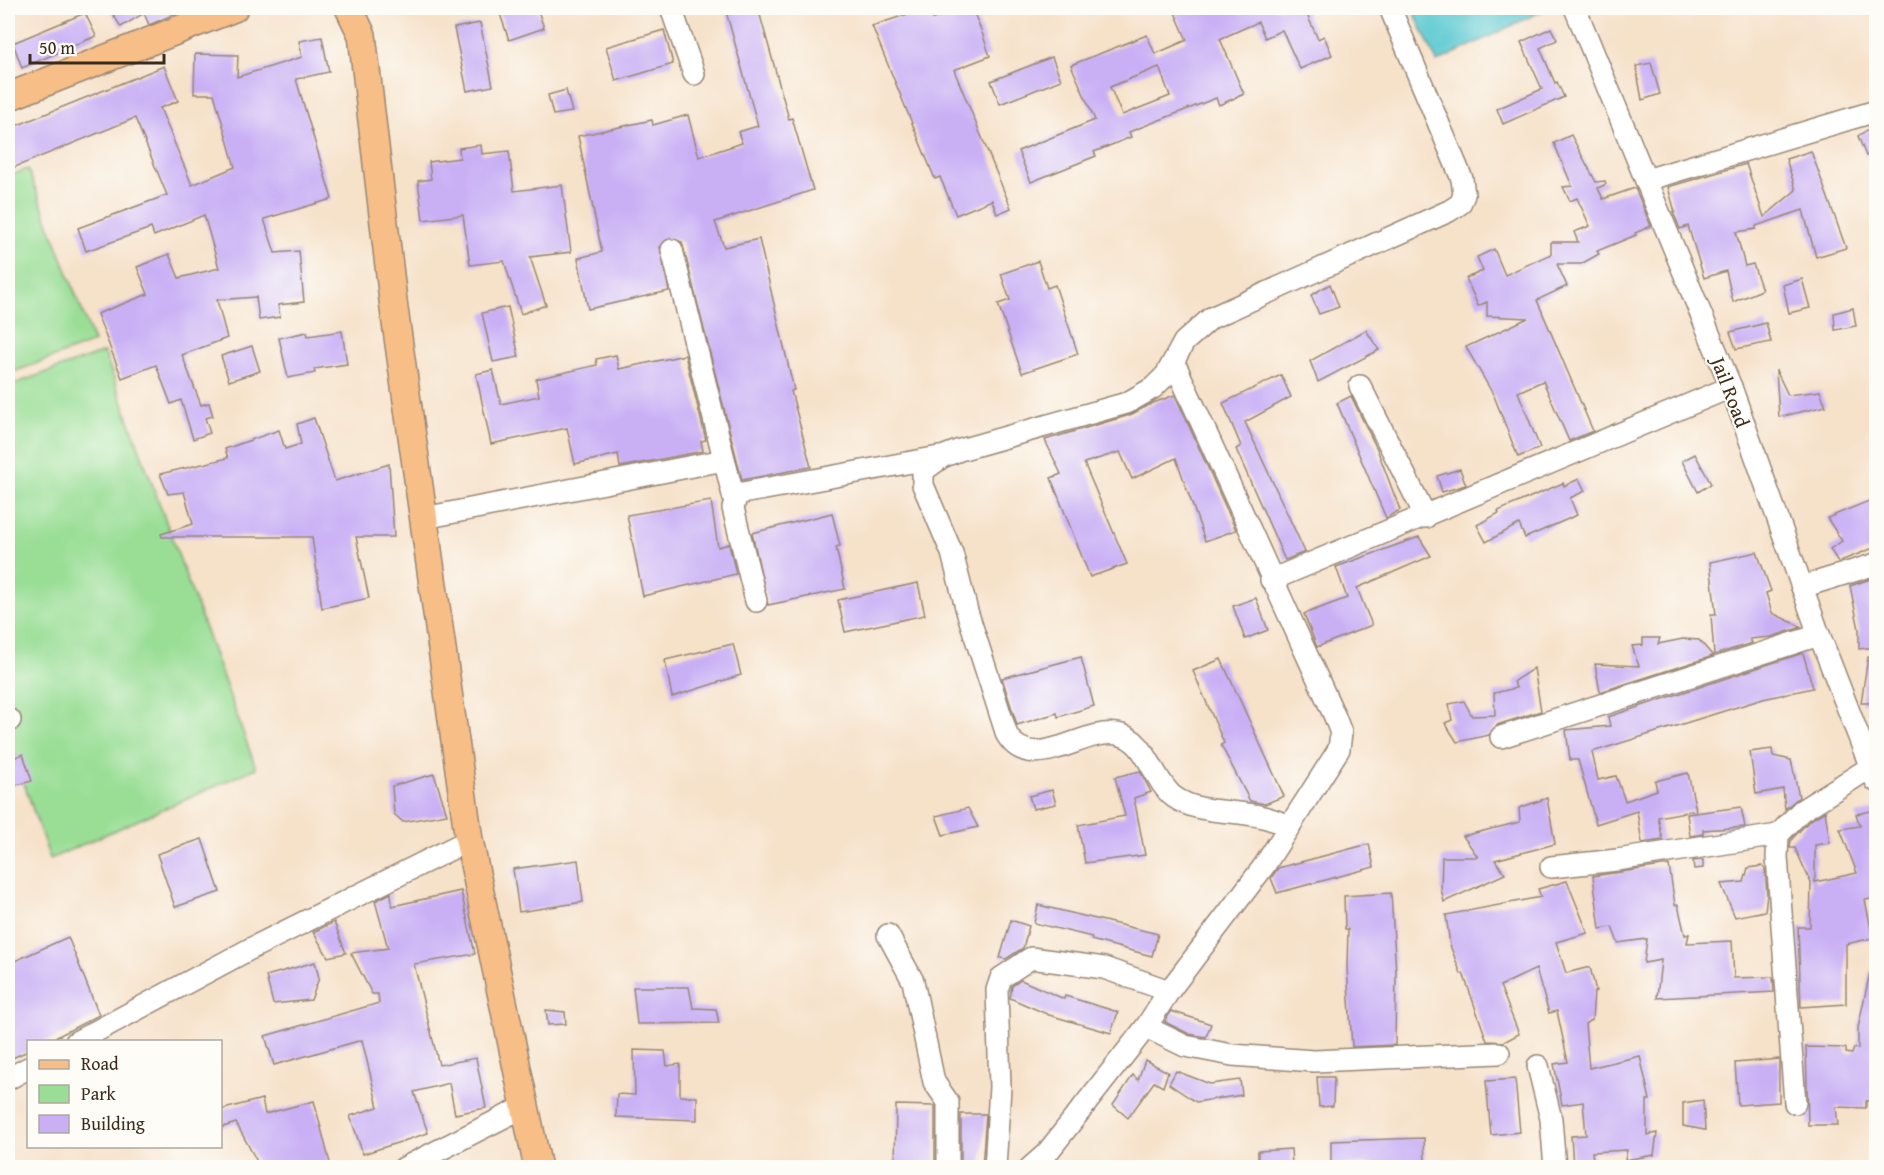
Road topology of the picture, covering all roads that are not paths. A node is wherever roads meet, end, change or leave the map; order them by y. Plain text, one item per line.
1 (234, 8) edge
2 (349, 8) edge
3 (671, 8) edge
4 (1390, 8) edge
5 (1575, 8) edge
6 (694, 74) dead end
7 (8, 98) edge
8 (1876, 111) edge
9 (1646, 180) junction
10 (672, 250) dead end
11 (1174, 362) junction
12 (1360, 386) dead end
13 (1731, 387) junction
14 (942, 457) junction
15 (724, 460) junction
16 (734, 499) junction
17 (1426, 517) junction
18 (424, 518) junction
19 (1876, 564) edge
20 (1271, 580) junction
21 (1802, 587) junction
22 (756, 601) dead end
23 (1819, 635) junction
24 (1501, 737) dead end
25 (1874, 774) edge
26 (1285, 834) junction
27 (1778, 835) junction
28 (469, 840) junction
29 (1551, 867) dead end
30 (888, 935) dead end
31 (1170, 991) junction
32 (1146, 1027) junction
33 (78, 1040) edge
34 (1499, 1053) dead end
35 (1538, 1066) dead end
36 (27, 1069) edge
37 (8, 1079) edge
38 (1795, 1103) dead end
39 (525, 1107) junction
40 (404, 1167) edge
41 (538, 1167) edge
42 (948, 1167) edge
43 (995, 1167) edge
44 (1030, 1167) edge
45 (1555, 1167) edge

1 - 7 main road
2 - 18 main road
3 - 6 street
4 - 11 street
5 - 9 street, Jail Road
8 - 9 street
9 - 13 street, Jail Road
10 - 15 street
11 - 14 street
11 - 20 street
12 - 17 street
13 - 17 street
13 - 21 street, Jail Road
14 - 16 street
14 - 26 street
15 - 16 street
15 - 18 street
16 - 22 street
17 - 20 street
18 - 28 main road
19 - 21 street
20 - 26 street
21 - 23 street, Jail Road
23 - 24 street
23 - 25 street, Jail Road
25 - 27 street
26 - 31 street
27 - 29 street
27 - 38 street
28 - 33 street
28 - 39 main road
30 - 42 street
31 - 32 street
31 - 43 street
32 - 34 street
32 - 44 street
35 - 45 street
36 - 37 street
39 - 40 street
39 - 41 main road

